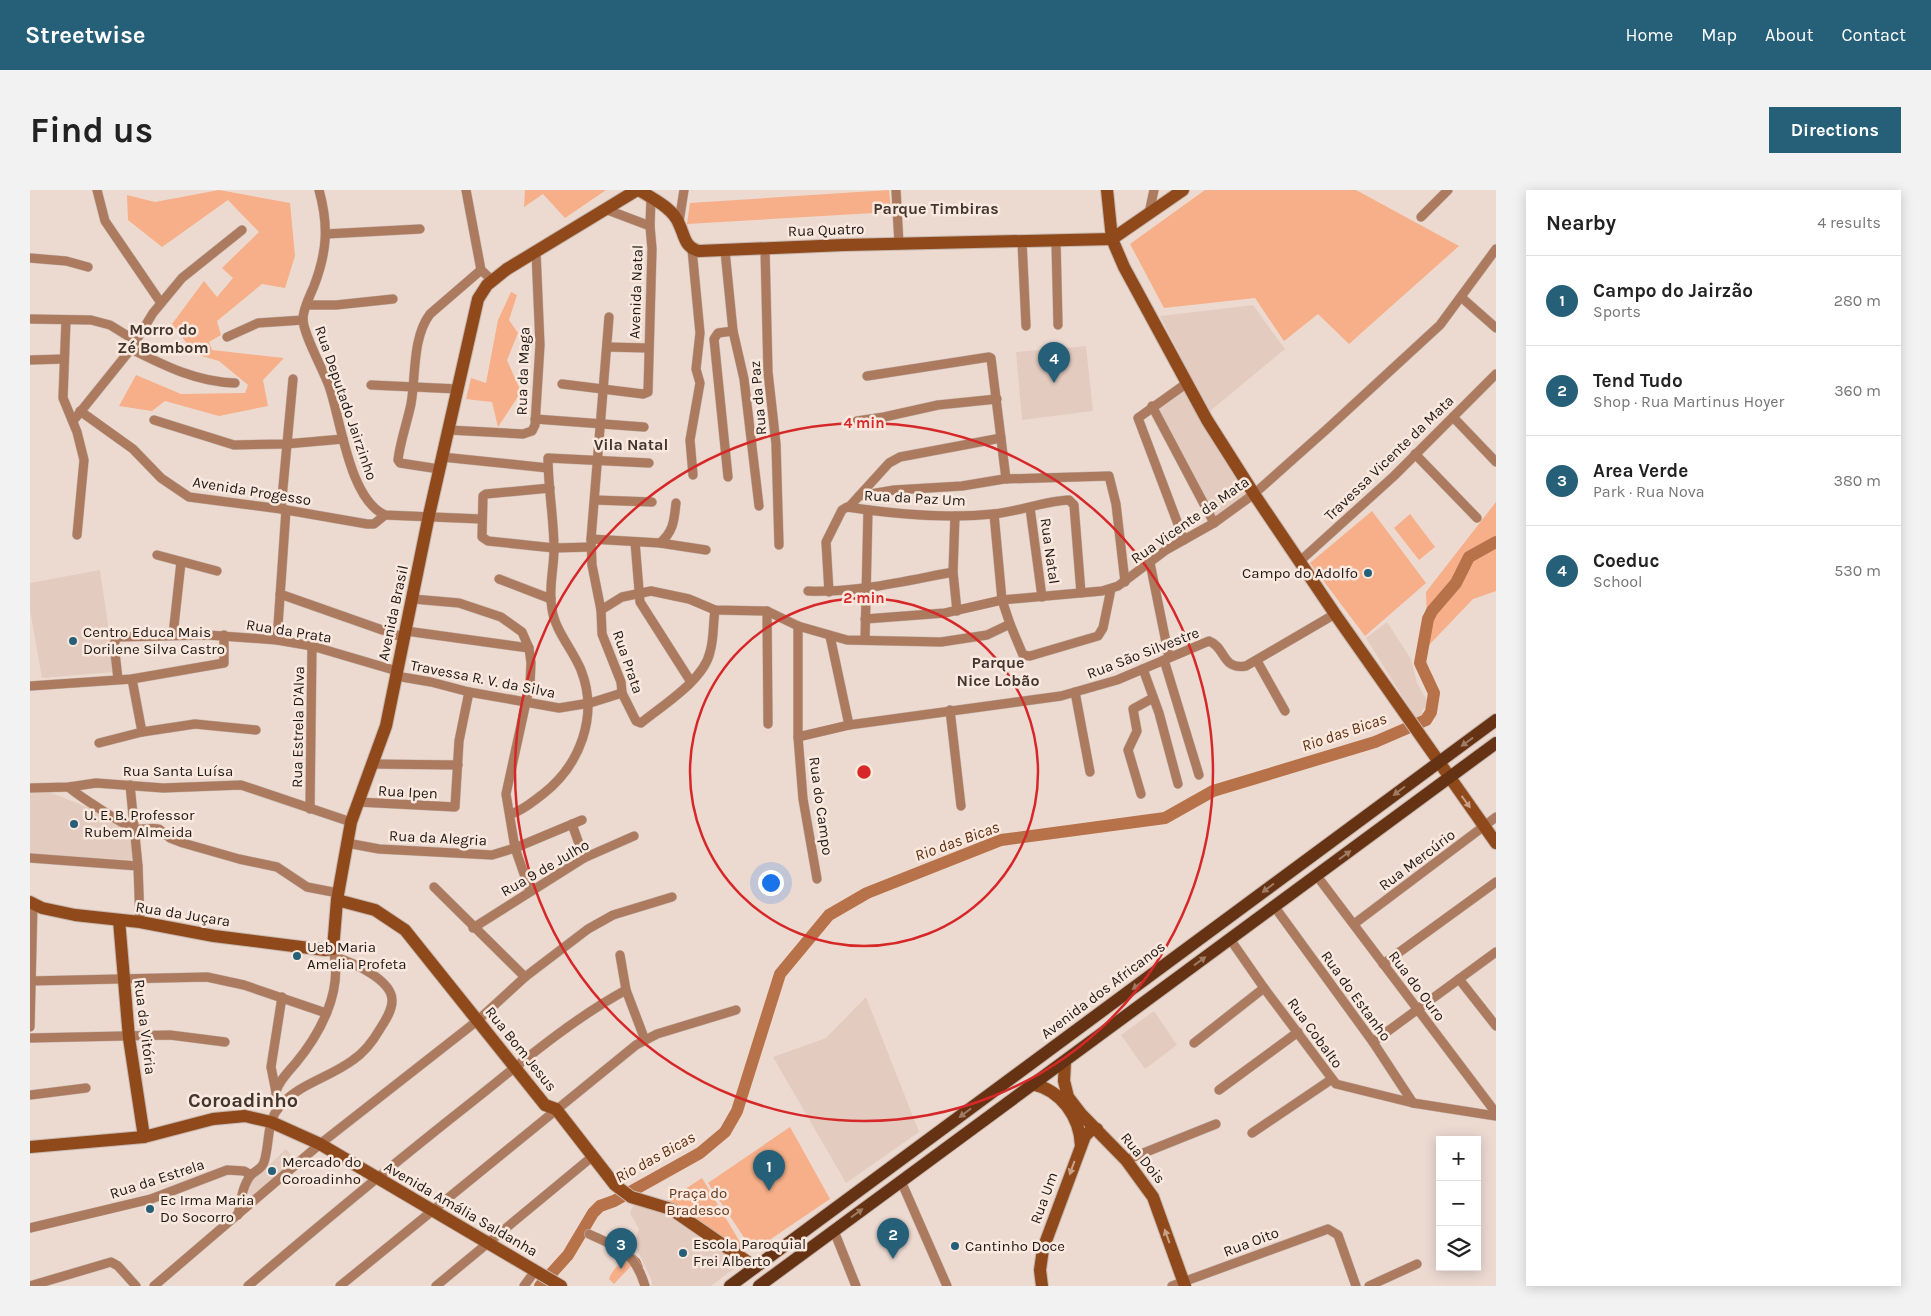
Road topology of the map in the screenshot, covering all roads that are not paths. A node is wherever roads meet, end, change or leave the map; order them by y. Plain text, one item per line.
1 (98, 190) edge
2 (319, 190) edge
3 (466, 190) edge
4 (638, 190) edge
5 (684, 190) edge
6 (896, 190) edge
7 (1107, 190) edge
8 (1154, 190) edge
9 (1183, 190) edge
10 (1448, 190) edge
11 (651, 198) junction
12 (1108, 208) junction
13 (605, 209) junction
14 (1148, 213) junction
15 (1421, 217) dead end
16 (1137, 221) junction
17 (679, 222) junction
18 (650, 226) junction
19 (420, 229) dead end
20 (242, 230) dead end
21 (326, 234) junction
22 (1112, 239) junction
23 (1056, 241) junction
24 (1022, 242) junction
25 (898, 244) junction
26 (692, 249) junction
27 (765, 249) junction
28 (1496, 249) edge
29 (725, 251) junction
30 (536, 252) junction
31 (30, 258) edge
32 (88, 267) dead end
33 (481, 270) junction
34 (492, 280) junction
35 (1461, 297) junction
36 (393, 299) dead end
37 (161, 303) junction
38 (307, 305) junction
39 (610, 317) dead end
40 (30, 320) edge
41 (66, 320) junction
42 (303, 320) junction
43 (1058, 325) dead end
44 (1026, 326) dead end
45 (1496, 328) edge
46 (733, 331) junction
47 (227, 337) dead end
48 (133, 345) junction
49 (607, 346) junction
50 (648, 348) junction
51 (64, 359) junction
52 (30, 360) edge
53 (1496, 374) edge
54 (867, 376) dead end
55 (294, 379) dead end
56 (236, 383) dead end
57 (1187, 383) junction
58 (562, 384) dead end
59 (371, 385) dead end
60 (414, 386) junction
61 (458, 389) junction
62 (603, 389) junction
63 (997, 399) junction
64 (1152, 406) junction
65 (80, 411) junction
66 (1453, 417) junction
67 (535, 419) junction
68 (154, 420) dead end
69 (73, 421) junction
70 (857, 421) dead end
71 (601, 424) junction
72 (644, 427) dead end
73 (449, 430) junction
74 (1002, 438) junction
75 (343, 439) junction
76 (286, 444) junction
77 (1415, 454) junction
78 (598, 461) junction
79 (1496, 462) edge
80 (441, 463) junction
81 (548, 463) junction
82 (649, 463) dead end
83 (693, 475) dead end
84 (728, 477) dead end
85 (1006, 479) junction
86 (550, 488) junction
87 (1254, 494) junction
88 (860, 496) junction
89 (595, 500) junction
90 (652, 502) dead end
91 (676, 503) dead end
92 (759, 506) dead end
93 (849, 507) junction
94 (1030, 508) junction
95 (283, 509) junction
96 (868, 510) junction
97 (994, 514) junction
98 (385, 515) junction
99 (429, 515) junction
100 (955, 516) junction
101 (1477, 518) dead end
102 (481, 519) junction
103 (1214, 523) junction
104 (77, 535) dead end
105 (1184, 540) junction
106 (635, 542) junction
107 (591, 543) junction
108 (660, 543) junction
109 (779, 545) dead end
110 (554, 548) junction
111 (706, 550) dead end
112 (157, 555) dead end
113 (1300, 561) junction
114 (181, 562) junction
115 (1150, 564) junction
116 (218, 572) dead end
117 (953, 572) junction
118 (594, 576) joint
119 (499, 579) dead end
120 (1125, 582) junction
121 (865, 588) junction
122 (1111, 589) junction
123 (808, 591) dead end
124 (829, 592) junction
125 (638, 593) junction
126 (1082, 593) junction
127 (280, 594) junction
128 (1042, 597) junction
129 (413, 598) junction
130 (551, 599) junction
131 (1002, 600) junction
132 (601, 610) junction
133 (715, 610) junction
134 (957, 611) junction
135 (767, 612) junction
136 (1335, 614) junction
137 (865, 620) junction
138 (1010, 624) junction
139 (798, 626) junction
140 (173, 634) junction
141 (405, 635) junction
142 (224, 636) junction
143 (830, 636) junction
144 (277, 640) junction
145 (865, 640) junction
146 (312, 646) junction
147 (529, 648) junction
148 (1166, 659) junction
149 (1258, 661) junction
150 (1143, 669) junction
151 (396, 673) junction
152 (118, 679) junction
153 (132, 679) junction
154 (691, 682) junction
155 (30, 686) edge
156 (468, 692) junction
157 (1075, 692) junction
158 (622, 693) junction
159 (1153, 698) junction
160 (526, 703) junction
161 (590, 703) junction
162 (950, 710) junction
163 (1285, 711) dead end
164 (1496, 720) edge
165 (768, 724) dead end
166 (849, 725) junction
167 (256, 730) dead end
168 (142, 732) junction
169 (798, 737) junction
170 (99, 743) dead end
171 (1496, 743) edge
172 (1438, 762) junction
173 (1471, 762) junction
174 (372, 764) junction
175 (458, 764) junction
176 (1090, 772) dead end
177 (1199, 774) dead end
178 (1449, 778) junction
179 (1178, 784) dead end
180 (130, 785) junction
181 (69, 787) junction
182 (30, 788) edge
183 (1141, 794) dead end
184 (358, 802) junction
185 (961, 806) dead end
186 (310, 809) junction
187 (511, 814) junction
188 (1496, 817) edge
189 (582, 820) dead end
190 (351, 822) junction
191 (572, 824) junction
192 (1484, 826) junction
193 (134, 829) junction
194 (634, 836) dead end
195 (347, 843) junction
196 (1496, 843) edge
197 (515, 848) junction
198 (30, 858) edge
199 (584, 858) junction
200 (138, 866) junction
201 (1316, 876) junction
202 (817, 879) dead end
203 (1496, 882) edge
204 (434, 887) dead end
205 (530, 891) junction
206 (338, 897) junction
207 (672, 897) dead end
208 (32, 903) edge
209 (1274, 906) junction
210 (118, 920) junction
211 (140, 922) junction
212 (1354, 924) junction
213 (31, 925) edge
214 (473, 928) junction
215 (1230, 939) junction
216 (1496, 952) edge
217 (334, 953) junction
218 (620, 955) dead end
219 (1383, 964) junction
220 (122, 977) junction
221 (525, 977) junction
222 (1459, 979) junction
223 (31, 981) edge
224 (1264, 988) junction
225 (626, 990) junction
226 (282, 997) junction
227 (1417, 1009) junction
228 (736, 1010) dead end
229 (326, 1013) junction
230 (1092, 1019) junction
231 (477, 1021) junction
232 (1496, 1026) edge
233 (30, 1027) edge
234 (1298, 1032) junction
235 (30, 1038) edge
236 (129, 1038) junction
237 (645, 1040) junction
238 (1093, 1040) junction
239 (225, 1042) dead end
240 (1373, 1042) junction
241 (1194, 1043) dead end
242 (1065, 1060) junction
243 (514, 1068) junction
244 (1332, 1079) junction
245 (1032, 1084) junction
246 (86, 1088) dead end
247 (998, 1088) junction
248 (1219, 1090) dead end
249 (276, 1092) junction
250 (30, 1095) edge
251 (1413, 1103) junction
252 (278, 1109) junction
253 (556, 1109) junction
254 (1496, 1114) edge
255 (984, 1120) junction
256 (272, 1122) junction
257 (1216, 1124) dead end
258 (1097, 1129) junction
259 (1252, 1133) dead end
260 (144, 1137) junction
261 (320, 1144) junction
262 (1080, 1146) junction
263 (30, 1147) edge
264 (593, 1156) junction
265 (1126, 1160) junction
266 (252, 1175) junction
267 (376, 1178) junction
268 (901, 1181) junction
269 (432, 1211) junction
270 (238, 1215) junction
271 (810, 1227) junction
272 (30, 1228) edge
273 (834, 1231) junction
274 (589, 1234) dead end
275 (487, 1244) junction
276 (790, 1263) junction
277 (1417, 1264) dead end
278 (755, 1267) junction
279 (538, 1273) junction
280 (558, 1285) edge
281 (1180, 1285) edge
282 (30, 1286) edge
283 (136, 1286) edge
284 (154, 1286) edge
285 (248, 1286) edge
286 (340, 1286) edge
287 (436, 1286) edge
288 (524, 1286) edge
289 (645, 1286) edge
290 (730, 1286) edge
291 (748, 1286) edge
292 (759, 1286) edge
293 (856, 1286) edge
294 (947, 1286) edge
295 (1042, 1286) edge
296 (1356, 1286) edge
297 (1369, 1286) edge

1 - 37 street
2 - 21 street, Rua Deputado Jairzinho
3 - 33 street
4 - 11 street
4 - 13 street, Avenida Brasil
5 - 17 street
6 - 25 street
7 - 12 street
8 - 14 street
9 - 14 street
10 - 15 street
11 - 17 street
11 - 18 street, Avenida Natal
12 - 16 street
12 - 22 street
13 - 18 street, Avenida Natal
13 - 30 street, Avenida Brasil
14 - 16 street
16 - 22 street
17 - 26 street
18 - 50 street, Avenida Natal
19 - 21 street
20 - 37 street
21 - 38 street, Rua Deputado Jairzinho
22 - 23 street, Rua Quatro
22 - 57 street
23 - 24 street, Rua Quatro
23 - 43 street
24 - 25 street, Rua Quatro
24 - 44 street
25 - 27 street, Rua Quatro
26 - 29 street, Rua Quatro
26 - 83 street
27 - 29 street, Rua Quatro
27 - 109 street, Rua da Paz
28 - 35 street, Rua Vicente da Mata
29 - 46 street
30 - 34 street, Avenida Brasil
30 - 67 street, Rua da Maga
31 - 32 street
33 - 34 street
33 - 60 street
34 - 61 street, Avenida Brasil
35 - 45 street
35 - 87 street, Rua Vicente da Mata
36 - 38 street
37 - 48 street
38 - 42 street, Rua Deputado Jairzinho
39 - 49 street, Avenida Natal
40 - 41 street
41 - 48 street
41 - 51 street
42 - 47 street
42 - 75 street, Rua Deputado Jairzinho
46 - 84 street
46 - 92 street
48 - 56 street
48 - 65 street
49 - 50 street, Avenida Natal
49 - 62 street, Avenida Natal
50 - 62 street
51 - 52 street
51 - 69 street
53 - 66 street, Travessa Vicente da Mata
54 - 63 street
55 - 76 street
57 - 64 street
57 - 87 street
58 - 62 street
59 - 60 street
60 - 61 street
60 - 80 street
61 - 73 street, Avenida Brasil
62 - 71 street, Avenida Natal
63 - 70 street
63 - 74 street
64 - 103 street
64 - 105 street
65 - 69 street
65 - 95 street, Avenida Progesso
66 - 77 street, Travessa Vicente da Mata
66 - 79 street
67 - 71 street
67 - 73 street, Rua da Maga
68 - 76 street
69 - 104 street
71 - 72 street
71 - 78 street, Avenida Natal
73 - 80 street, Avenida Brasil
74 - 85 street
74 - 88 street
75 - 76 street
75 - 98 street, Rua Deputado Jairzinho
76 - 95 street
77 - 101 street
77 - 113 street, Travessa Vicente da Mata
78 - 81 street
78 - 82 street
78 - 89 street, Avenida Natal
80 - 81 street
80 - 99 street, Avenida Brasil
81 - 86 street
85 - 88 street
85 - 120 street
86 - 102 street
86 - 110 street
87 - 103 street, Rua Vicente da Mata
87 - 113 street
88 - 93 street
89 - 90 street
89 - 107 street, Avenida Natal
91 - 108 street
93 - 96 street, Rua da Paz Um
93 - 124 street, Rua da Paz Um
94 - 97 street, Rua da Paz Um
94 - 126 street, Rua da Paz Um
94 - 128 street, Rua Natal
95 - 98 street, Avenida Progesso
95 - 127 street
96 - 100 street, Rua da Paz Um
96 - 121 street
97 - 100 street, Rua da Paz Um
97 - 131 street
98 - 99 street
99 - 102 street
99 - 129 street, Avenida Brasil
100 - 117 street
102 - 110 street
103 - 105 street, Rua Vicente da Mata
105 - 115 street, Rua Vicente da Mata
106 - 107 street
106 - 108 street
106 - 125 street
107 - 110 street
107 - 118 street, Avenida Natal
108 - 111 street
110 - 130 street
112 - 114 street
113 - 136 street
114 - 116 street
114 - 140 street
115 - 120 street, Rua Vicente da Mata
115 - 148 street
117 - 121 street
117 - 134 street
118 - 132 street, Rua Prata
119 - 130 street
120 - 122 street, Rua Vicente da Mata
121 - 124 street
121 - 137 street
122 - 126 street, Rua Vicente da Mata
122 - 138 street
123 - 124 street
125 - 132 street
125 - 133 street
125 - 154 street
126 - 128 street, Rua Vicente da Mata
127 - 141 street
127 - 144 street
128 - 131 street, Rua Vicente da Mata
129 - 141 street, Avenida Brasil
129 - 147 street
130 - 161 street
131 - 134 street, Rua Vicente da Mata
131 - 138 street
132 - 158 street, Rua Prata
133 - 135 street
133 - 154 street
134 - 137 street, Rua Vicente da Mata
135 - 139 street
135 - 165 street
136 - 149 street, Rua São Silvestre
136 - 172 street
137 - 145 street
138 - 145 street
139 - 143 street
139 - 169 street, Rua do Campo
140 - 142 street, Rua da Prata
140 - 152 street, Rua da Prata
141 - 147 street
141 - 151 street, Avenida Brasil
142 - 144 street, Rua da Prata
142 - 153 street
143 - 145 street
143 - 166 street
144 - 146 street, Rua da Prata
146 - 151 street, Rua da Prata
146 - 186 street, Rua Estrela D'Alva
147 - 160 street
148 - 149 street, Rua São Silvestre
148 - 150 street, Rua São Silvestre
148 - 177 street
149 - 163 street
150 - 157 street, Rua São Silvestre
150 - 159 street
151 - 156 street, Travessa R. V. da Silva
151 - 174 street, Avenida Brasil
152 - 153 street
152 - 155 street
153 - 168 street
154 - 158 street, Rua Prata
156 - 160 street, Travessa R. V. da Silva
156 - 175 street
157 - 162 street, Rua São Silvestre
157 - 176 street
158 - 161 street, Travessa R. V. da Silva
159 - 179 street
159 - 183 street
160 - 161 street, Travessa R. V. da Silva
160 - 187 street
161 - 187 street
162 - 166 street, Rua São Silvestre
162 - 185 street
164 -> 172 main road, Avenida dos Africanos
166 - 169 street, Rua do Campo
167 - 168 street
168 - 170 street
169 - 202 street, Rua do Campo
171 - 173 main road
172 - 173 main road
172 - 178 street
172 -> 230 main road, Avenida dos Africanos
173 - 178 main road
174 - 175 street
174 - 184 street, Avenida Brasil
175 - 184 street, Rua Ipen
178 -> 192 street
201 -> 178 main road
180 - 181 street, Rua Santa Luísa
180 - 186 street, Rua Santa Luísa
180 - 193 street
181 - 182 street, Rua Santa Luísa
181 - 193 street
184 - 190 street, Avenida Brasil
186 - 190 street, Rua Santa Luísa
187 - 197 street
188 - 192 street, Rua Mercúrio
189 - 191 street, Rua da Alegria
190 - 195 street, Avenida Brasil
191 - 197 street, Rua da Alegria
191 - 199 street
192 - 196 street
192 - 212 street, Rua Mercúrio
193 - 200 street
193 - 206 street
194 - 199 street, Rua 9 de Julho
195 - 197 street, Rua da Alegria
195 - 206 street, Avenida Brasil
197 - 205 street
198 - 200 street
199 - 205 street, Rua 9 de Julho
200 - 211 street
201 - 209 main road
201 - 212 street, Rua do Ouro
203 - 219 street
204 - 214 street
205 - 214 street, Rua 9 de Julho
206 - 217 street, Avenida Brasil
206 - 231 street, Rua Bom Jesus
207 - 221 street
208 - 210 street, Rua da Juçara
208 - 213 street
209 - 215 main road
209 - 240 street, Rua do Estanho
210 - 211 street, Rua da Juçara
210 - 220 street, Rua da Vitória
211 - 217 street, Rua da Juçara
212 - 219 street, Rua do Ouro
213 - 223 street
214 - 221 street
215 - 224 street, Rua Cobalto
238 -> 215 main road
216 - 222 street
217 - 229 street, Avenida Brasil
217 - 252 street
218 - 225 street
219 - 227 street, Rua do Ouro
220 - 223 street
220 - 226 street
220 - 236 street, Rua da Vitória
221 - 231 street
222 - 227 street
222 - 232 street
223 - 233 street
224 - 234 street, Rua Cobalto
224 - 241 street
225 - 237 street
225 - 243 street
226 - 229 street
226 - 249 street
227 - 240 street
227 - 254 street, Rua do Ouro
228 - 237 street
229 - 249 street, Avenida Brasil
230 - 238 main road
230 - 247 main road, Avenida dos Africanos
231 - 243 street, Rua Bom Jesus
231 - 261 street
234 - 244 street, Rua Cobalto
234 - 248 street
235 - 236 street
236 - 239 street
236 - 260 street, Rua da Vitória
237 - 253 street
238 - 242 main road
240 - 251 street, Rua do Estanho
242 - 245 main road
242 - 258 street, Rua Dois
243 - 253 street, Rua Bom Jesus
243 - 267 street
244 - 251 street, Rua Cobalto
244 - 259 street
245 - 255 main road
245 - 262 street
246 - 250 street
247 - 255 main road
247 -> 271 main road, Avenida dos Africanos
249 - 252 street
251 - 254 street, Rua Cobalto
252 - 256 street
253 - 264 street, Rua Bom Jesus
253 - 269 street
255 - 268 main road
256 - 260 street, Avenida Amália Saldanha
256 - 261 street, Avenida Amália Saldanha
256 - 266 street
257 - 265 street
258 - 262 street, Rua Um
258 - 265 street, Rua Dois
260 - 263 street, Avenida Amália Saldanha
261 - 267 street, Avenida Amália Saldanha
261 - 270 street
262 -> 295 street, Rua Um
264 - 275 street
264 - 278 street, Rua Bom Jesus
281 -> 265 street, Rua Dois
266 - 270 street
266 - 272 street, Rua da Estrela
267 - 269 street, Avenida Amália Saldanha
267 - 285 street
273 -> 268 main road
268 - 294 street
269 - 275 street, Avenida Amália Saldanha
269 - 286 street
270 - 284 street
271 - 276 main road
271 - 278 main road, Avenida dos Africanos
273 - 276 main road
273 - 293 street
274 - 289 street
275 - 279 street, Avenida Amália Saldanha
275 - 287 street
276 - 292 main road
277 - 297 street
278 - 290 main road, Avenida dos Africanos
278 - 291 main road
279 - 280 street, Avenida Amália Saldanha
279 - 288 street
281 - 296 street, Rua Oito
282 - 283 street

